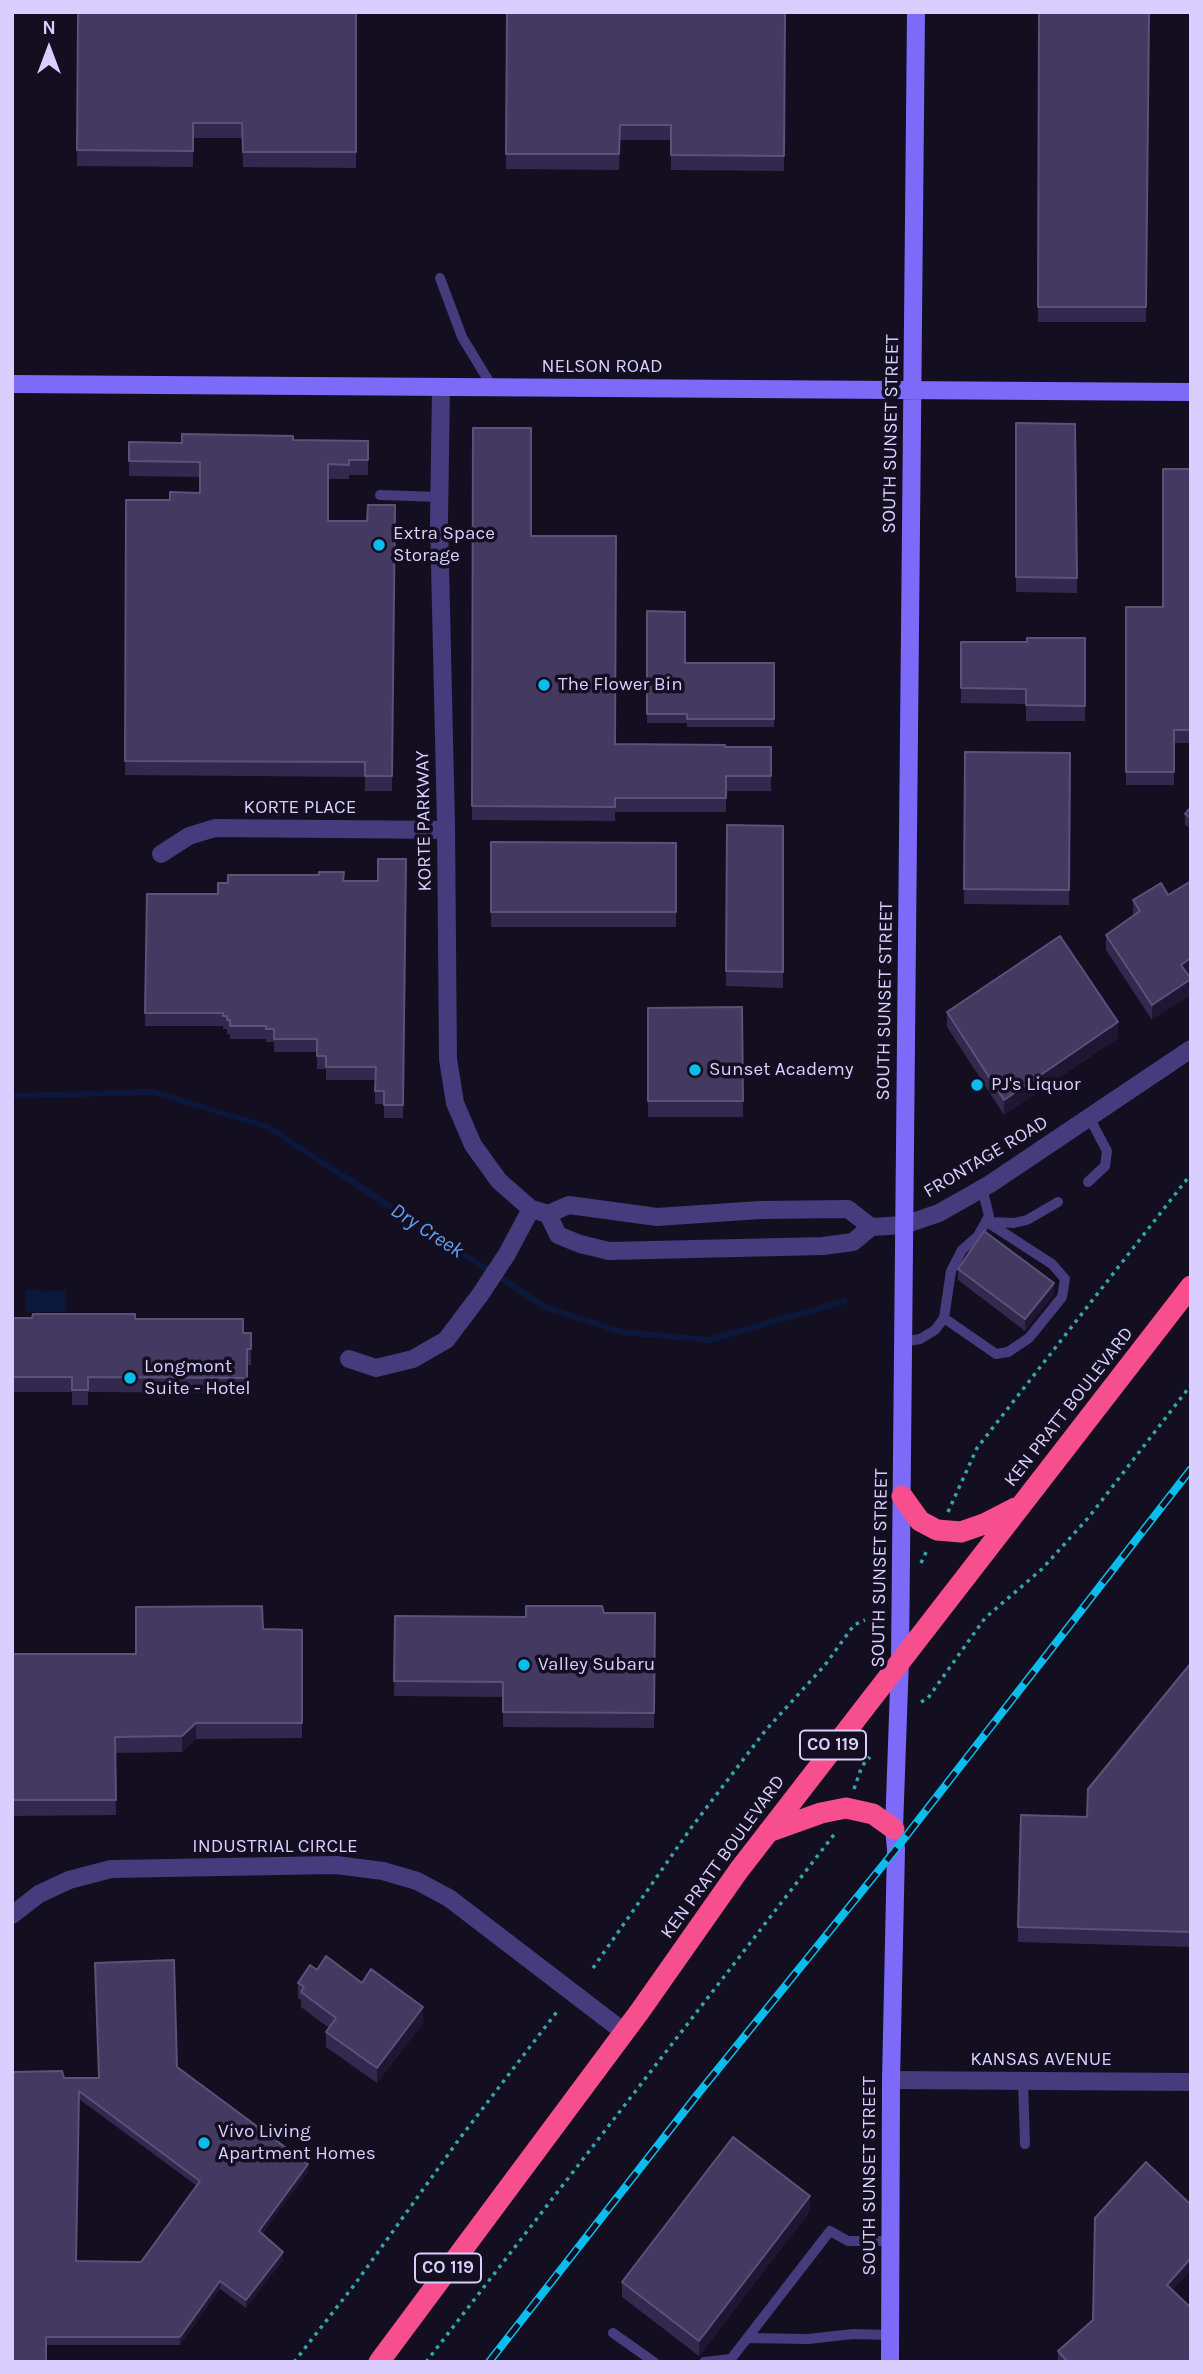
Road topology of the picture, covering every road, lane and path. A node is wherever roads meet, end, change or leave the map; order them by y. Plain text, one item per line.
1 (916, 12) edge
2 (440, 278) dead end
3 (12, 384) edge
4 (441, 388) junction
5 (493, 388) junction
6 (912, 391) junction
7 (1191, 392) edge
8 (380, 495) dead end
9 (440, 497) junction
10 (446, 830) junction
11 (161, 855) dead end
12 (1191, 1049) edge
13 (1089, 1117) junction
14 (1191, 1174) edge
15 (1088, 1182) dead end
16 (982, 1188) junction
17 (1058, 1202) dead end
18 (539, 1211) junction
19 (988, 1222) junction
20 (904, 1225) junction
21 (871, 1227) junction
22 (1191, 1286) edge
23 (944, 1318) junction
24 (903, 1342) junction
25 (349, 1359) dead end
26 (1191, 1385) edge
27 (902, 1496) junction
28 (1023, 1504) junction
29 (946, 1516) dead end
30 (930, 1543) dead end
31 (920, 1563) dead end
32 (864, 1620) dead end
33 (900, 1659) junction
34 (921, 1702) dead end
35 (870, 1757) dead end
36 (853, 1791) dead end
37 (838, 1828) dead end
38 (894, 1829) junction
39 (768, 1832) junction
40 (895, 1879) dead end
41 (12, 1915) edge
42 (593, 1968) dead end
43 (893, 1991) junction
44 (559, 2009) dead end
45 (624, 2032) junction
46 (891, 2080) junction
47 (1023, 2081) junction
48 (1191, 2082) edge
49 (1025, 2144) dead end
50 (891, 2241) junction
51 (613, 2333) dead end
52 (890, 2335) junction
53 (747, 2338) junction
54 (294, 2362) edge
55 (379, 2362) edge
56 (426, 2362) edge
57 (654, 2362) edge
58 (704, 2362) edge
59 (890, 2362) edge

1 - 6 street, SOUTH SUNSET STREET
2 - 5 lane
3 - 4 street, NELSON ROAD
4 - 5 street, NELSON ROAD
4 - 9 street, KORTE PARKWAY
5 - 6 street, NELSON ROAD
6 - 7 street, NELSON ROAD
6 - 20 street, SOUTH SUNSET STREET
8 - 9 lane
9 - 10 street, KORTE PARKWAY
10 - 11 street, KORTE PLACE
10 - 18 street, KORTE PARKWAY
12 - 13 street, FRONTAGE ROAD
13 - 15 lane
13 - 16 street, FRONTAGE ROAD
14 - 29 path
16 - 19 lane
16 - 20 street, FRONTAGE ROAD
17 - 19 lane
18 - 21 street
18 - 21 street, KORTE PARKWAY
18 - 25 street
19 - 23 lane
19 - 23 lane
20 - 21 street, KORTE PARKWAY
20 - 24 street, SOUTH SUNSET STREET
22 - 28 highway, KEN PRATT BOULEVARD / CO 119
23 - 24 lane
24 - 27 street, SOUTH SUNSET STREET
26 - 34 path
27 - 28 highway
27 - 33 street, SOUTH SUNSET STREET
28 - 33 highway, KEN PRATT BOULEVARD / CO 119
30 - 31 path
32 - 42 path
33 - 38 street, SOUTH SUNSET STREET
33 - 39 highway, KEN PRATT BOULEVARD / CO 119
35 - 36 path
37 - 56 path
38 - 39 highway
38 - 43 street, SOUTH SUNSET STREET
39 - 45 highway, KEN PRATT BOULEVARD / CO 119
40 - 43 street, SOUTH SUNSET STREET
41 - 45 street, INDUSTRIAL CIRCLE
43 - 46 street, SOUTH SUNSET STREET
44 - 54 path
45 - 55 highway, KEN PRATT BOULEVARD / CO 119
46 - 47 street, KANSAS AVENUE
46 - 50 street, SOUTH SUNSET STREET
47 - 48 street, KANSAS AVENUE
47 - 49 lane
50 - 52 street, SOUTH SUNSET STREET
50 - 53 lane
51 - 57 lane
52 - 53 lane
52 - 59 street, SOUTH SUNSET STREET
53 - 58 lane

